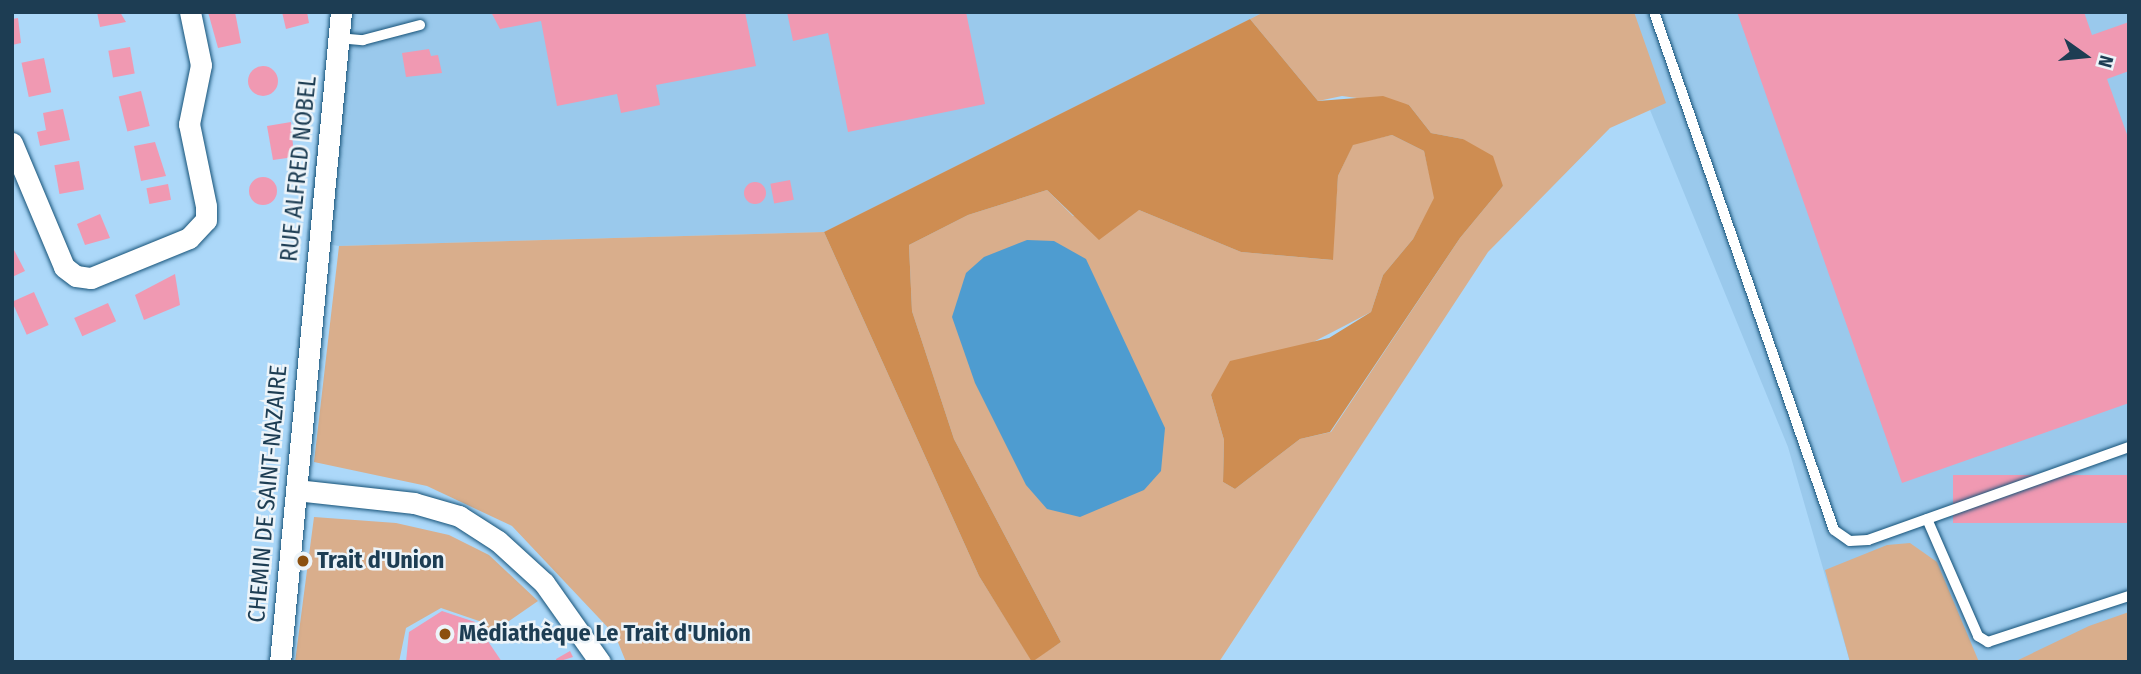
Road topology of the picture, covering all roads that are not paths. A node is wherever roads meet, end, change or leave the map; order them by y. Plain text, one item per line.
1 (190, 12) edge
2 (341, 12) edge
3 (1654, 12) edge
4 (420, 25) dead end
5 (338, 38) junction
6 (12, 143) edge
7 (310, 332) joint
8 (2129, 447) edge
9 (296, 489) junction
10 (1927, 519) junction
11 (2129, 596) edge
12 (279, 662) edge
13 (600, 662) edge

1 - 6 street
2 - 5 street, RUE ALFRED NOBEL
3 - 10 lane
4 - 5 lane
5 - 7 street, RUE ALFRED NOBEL
7 - 9 street, CHEMIN DE SAINT-NAZAIRE
8 - 10 lane
9 - 12 street, CHEMIN DE SAINT-NAZAIRE
9 - 13 street
10 - 11 lane

